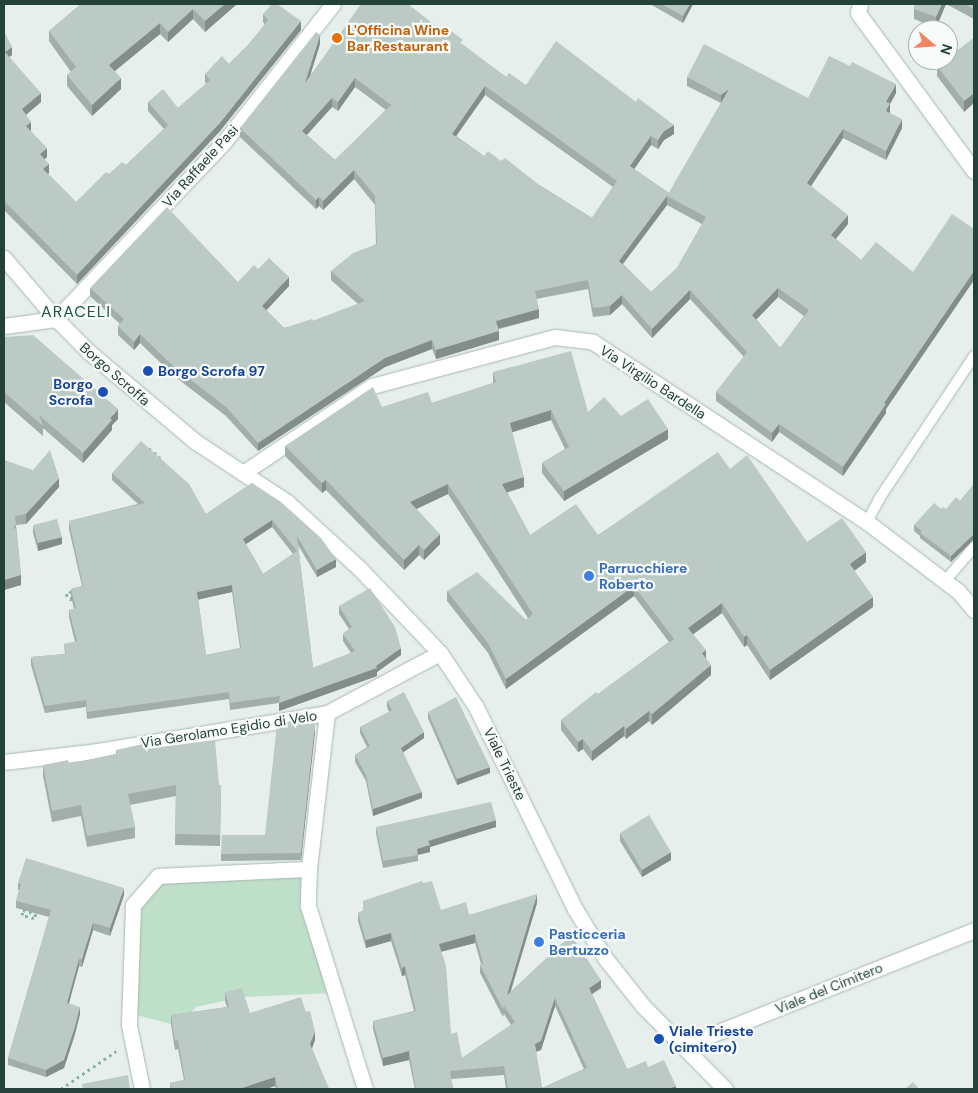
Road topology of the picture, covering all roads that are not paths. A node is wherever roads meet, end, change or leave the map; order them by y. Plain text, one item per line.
1 (334, 4) edge
2 (860, 4) edge
3 (974, 171) edge
4 (4, 258) edge
5 (56, 319) junction
6 (4, 326) edge
7 (974, 356) edge
8 (243, 473) junction
9 (867, 522) junction
10 (974, 547) edge
11 (945, 582) junction
12 (974, 610) edge
13 (440, 654) junction
14 (327, 713) junction
15 (4, 762) edge
16 (308, 869) junction
17 (974, 930) edge
18 (683, 1046) junction
19 (142, 1089) edge
20 (365, 1089) edge
21 (725, 1089) edge

1 - 5 street, Via Raffaele Pasi
2 - 3 street
4 - 5 street, Borgo Scroffa
5 - 6 street
5 - 8 street, Borgo Scroffa
7 - 9 lane
8 - 9 street, Via Virgilio Bardella
8 - 13 street, Viale Trieste
9 - 11 street, Via Virgilio Bardella
10 - 11 lane
11 - 12 street, Via Virgilio Bardella
13 - 14 street, Via Gerolamo Egidio di Velo
13 - 18 street, Viale Trieste
14 - 15 street, Via Gerolamo Egidio di Velo
14 - 16 street
16 - 19 street
16 - 20 street
17 - 18 street, Viale del Cimitero
18 - 21 street, Viale Trieste

